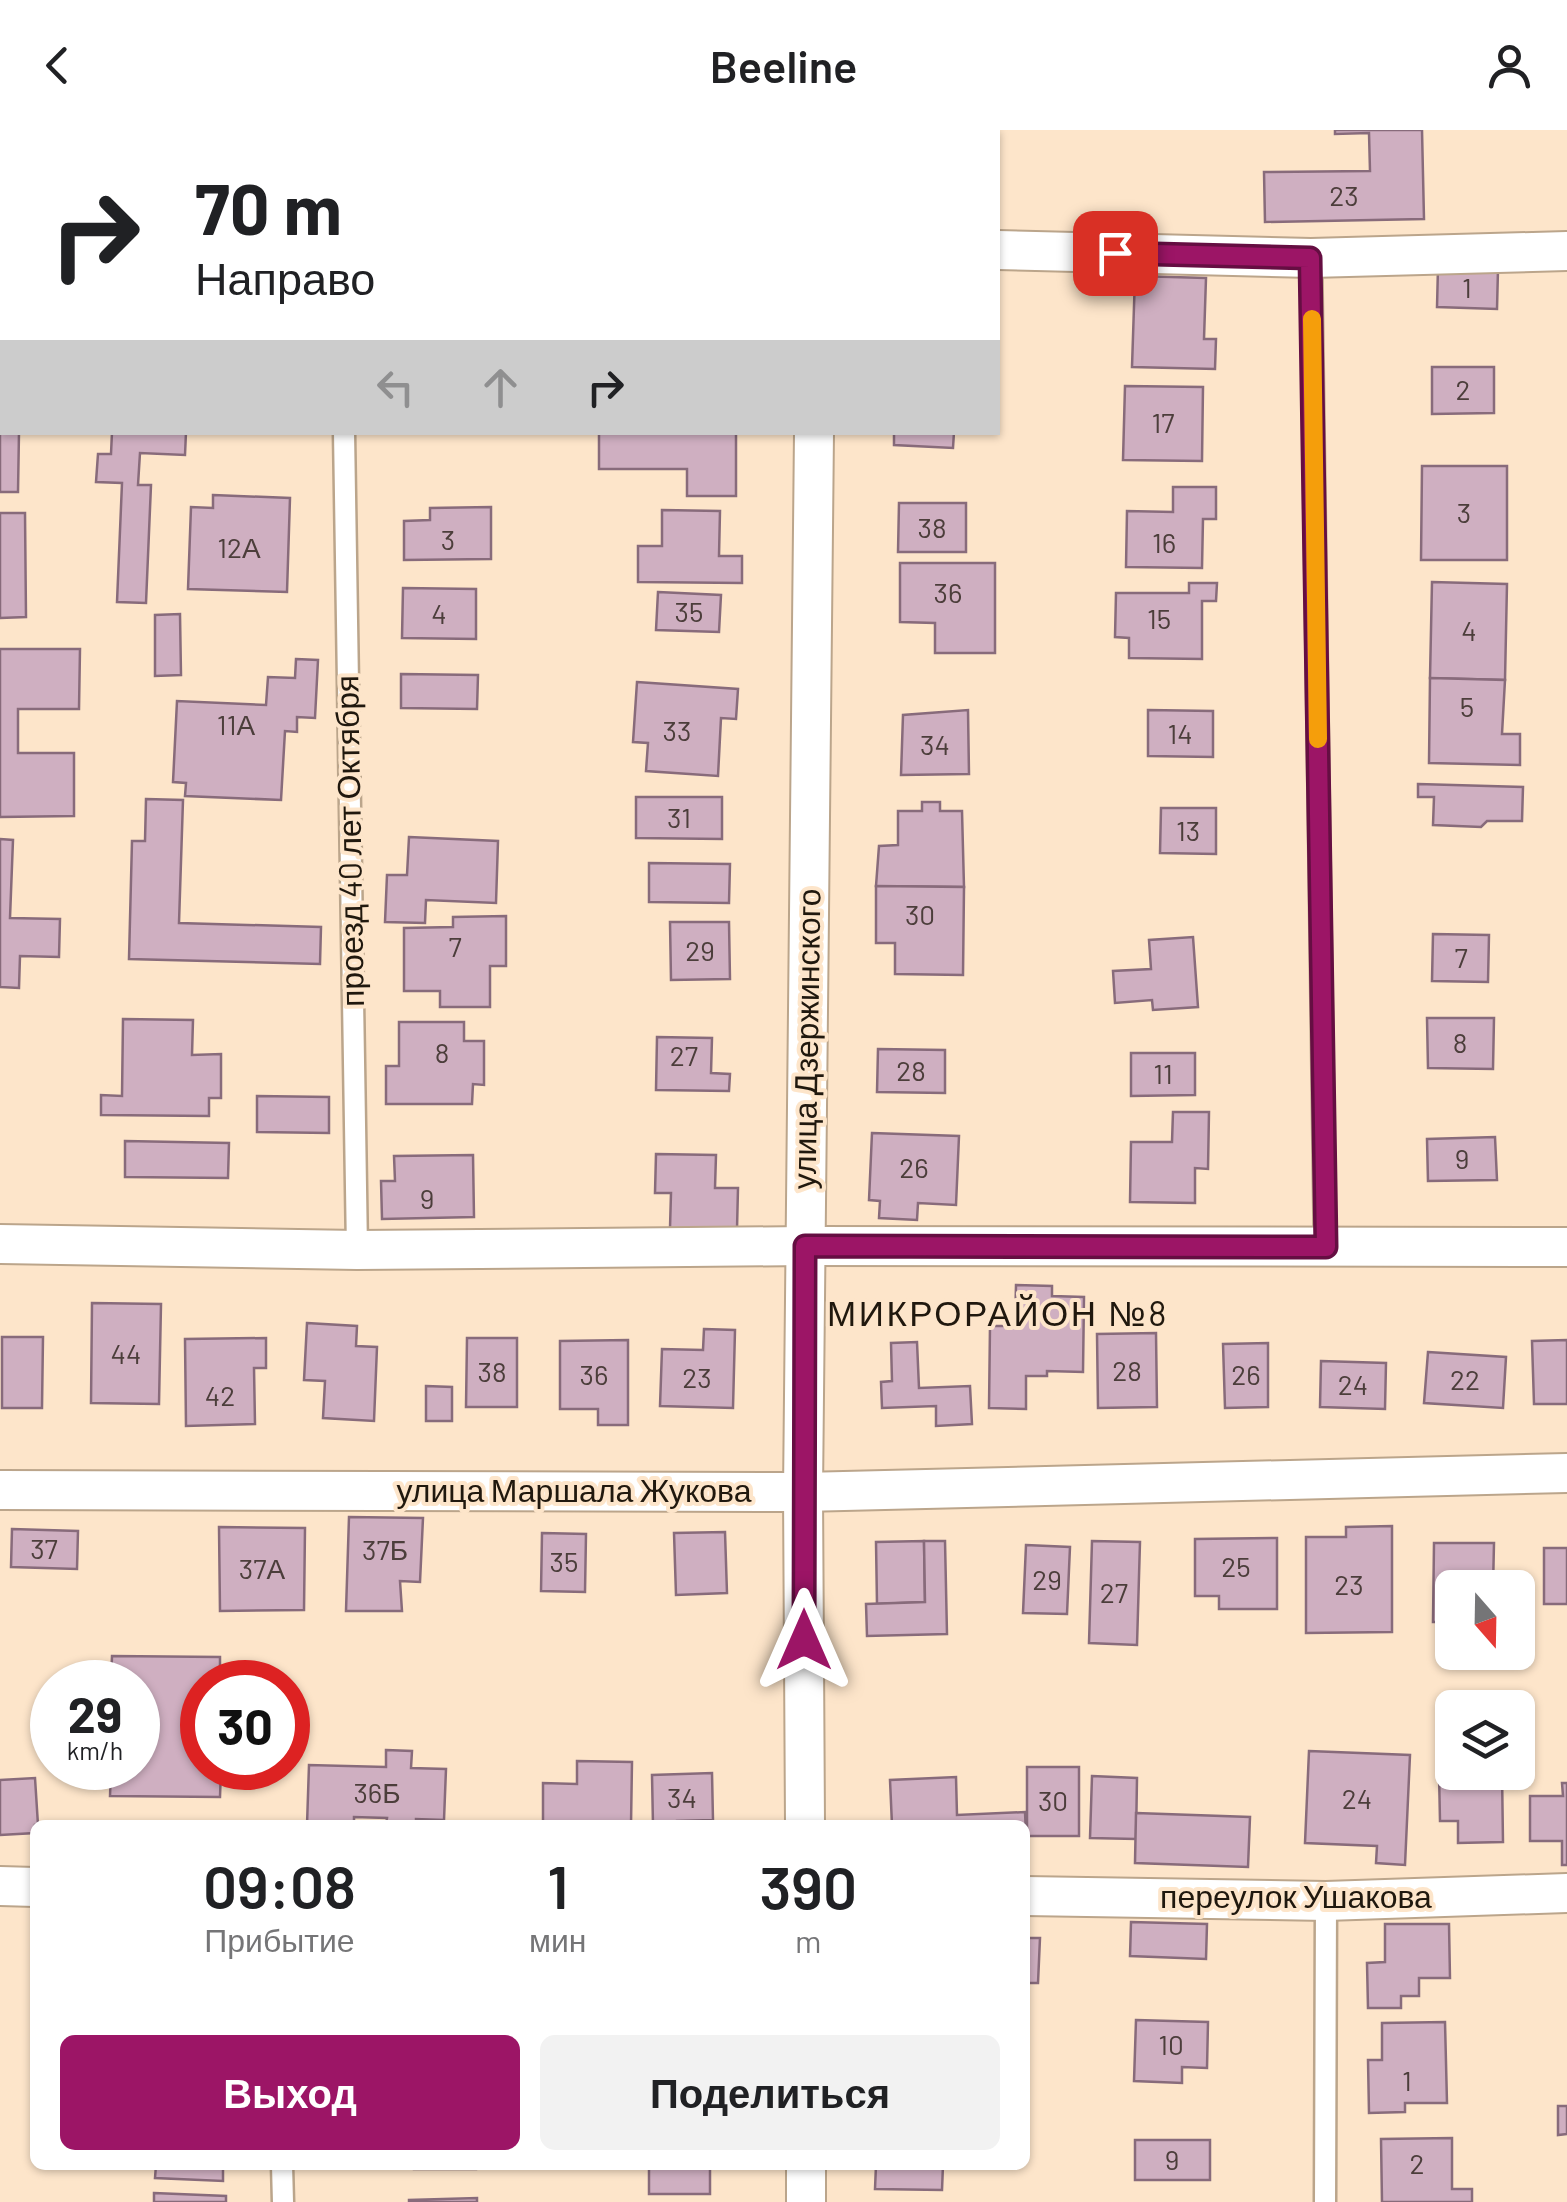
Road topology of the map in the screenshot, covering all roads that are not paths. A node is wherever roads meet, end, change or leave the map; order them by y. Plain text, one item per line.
1 (1000, 250) edge
2 (1567, 252) edge
3 (1310, 258) junction
4 (344, 435) edge
5 (814, 435) edge
6 (0, 1244) edge
7 (805, 1246) junction
8 (1326, 1247) junction
9 (1567, 1247) edge
10 (357, 1250) junction
11 (1567, 1473) edge
12 (0, 1490) edge
13 (804, 1492) junction
14 (805, 1820) edge
15 (0, 1886) edge
16 (30, 1887) edge
17 (1567, 1893) edge
18 (1030, 1896) edge
19 (1326, 1901) junction
20 (282, 2170) edge
21 (806, 2170) edge
22 (284, 2202) edge
23 (806, 2202) edge
24 (1325, 2202) edge

1 - 3 street
2 - 3 street
3 - 8 lane
4 - 10 lane, проезд 40 лет Октября
5 - 7 street, улица Дзержинского
6 - 10 street
7 - 8 street
7 - 10 street
7 - 13 street, улица Дзержинского
8 - 9 street
11 - 13 street, улица Маршала Жукова
12 - 13 street, улица Маршала Жукова
13 - 14 street, улица Дзержинского
15 - 16 street
17 - 19 street, переулок Ушакова
18 - 19 street, переулок Ушакова
19 - 24 lane
20 - 22 lane
21 - 23 street

